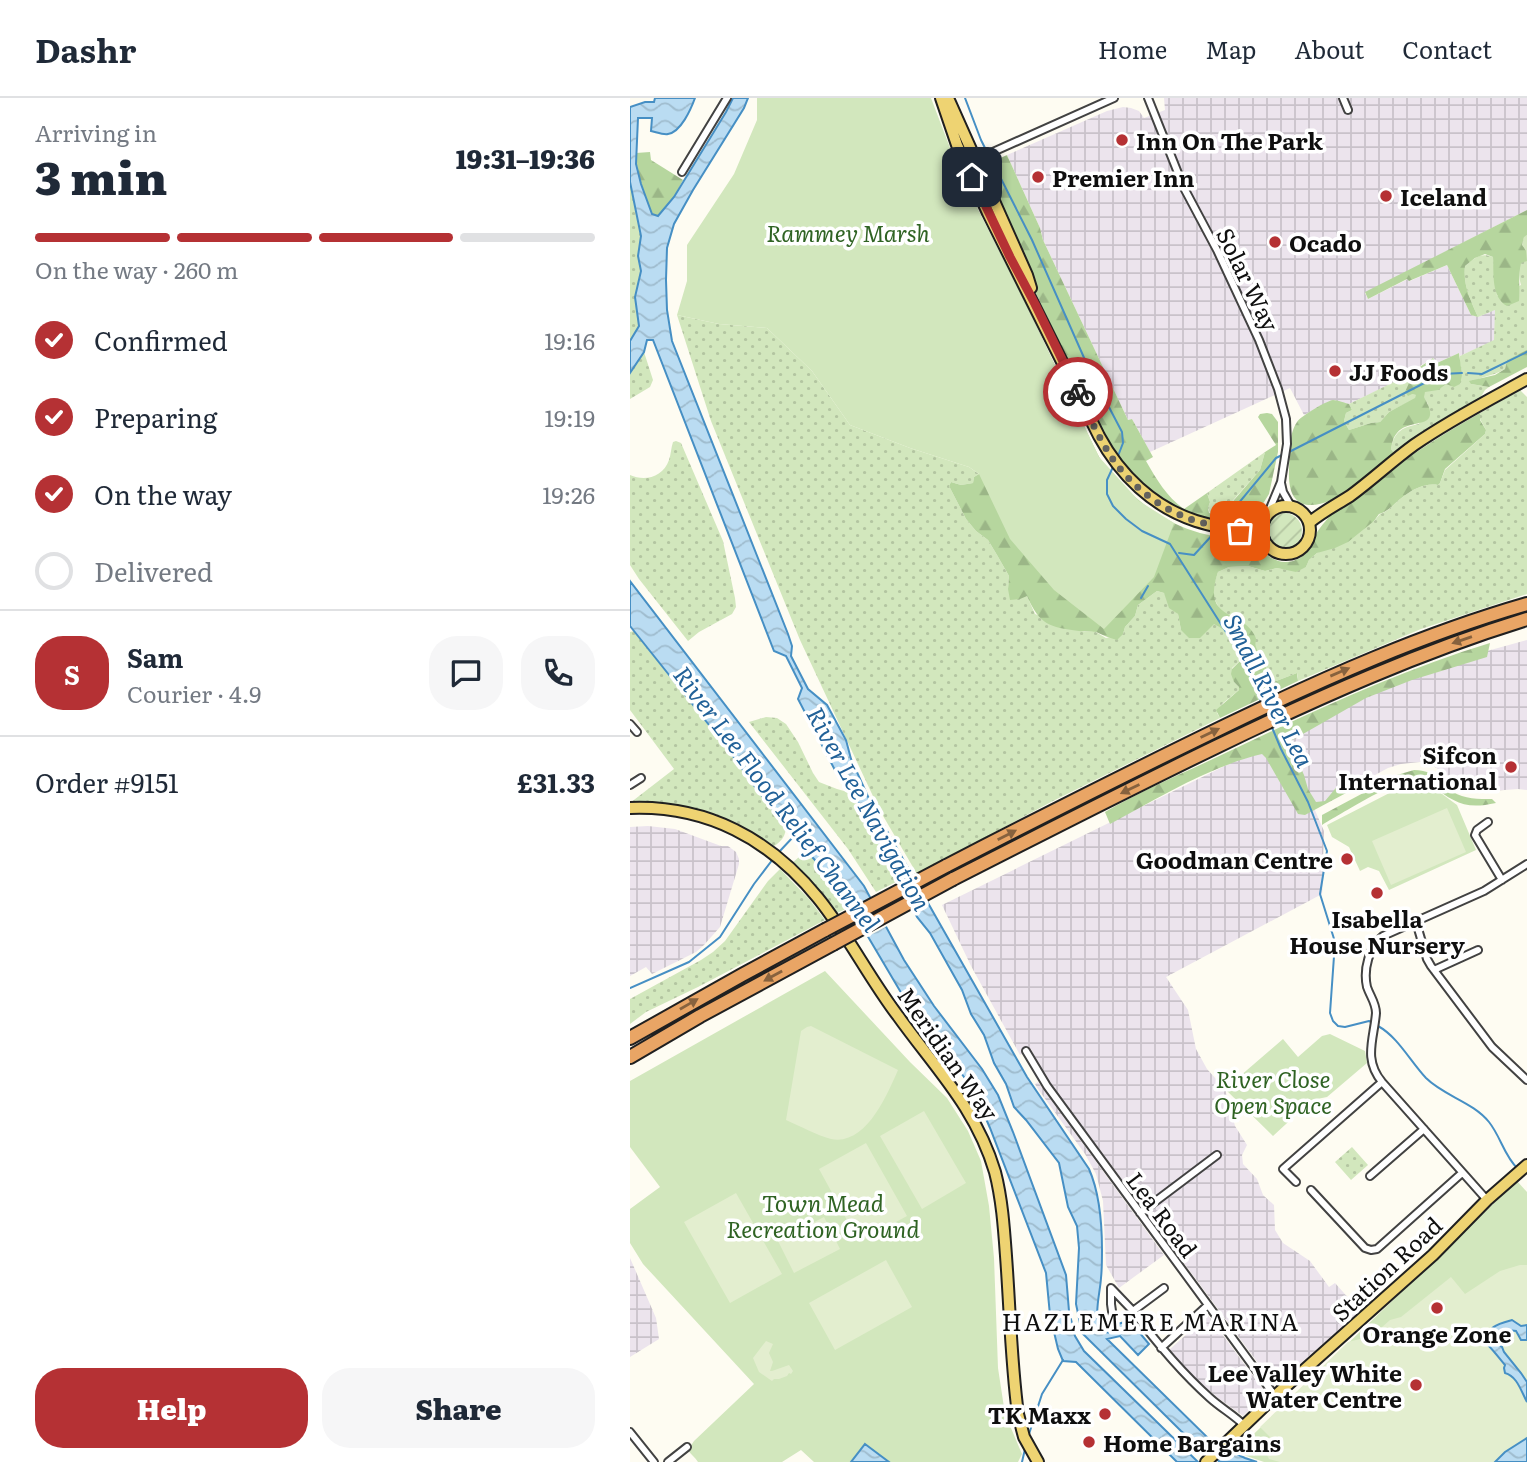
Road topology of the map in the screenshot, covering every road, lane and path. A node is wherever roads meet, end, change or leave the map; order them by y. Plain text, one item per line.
1 (727, 98) edge
2 (941, 98) edge
3 (948, 98) edge
4 (1114, 98) edge
5 (1148, 98) edge
6 (1343, 98) edge
7 (1348, 110) dead end
8 (976, 160) junction
9 (682, 172) dead end
10 (1527, 379) edge
11 (1281, 482) junction
12 (1344, 499) junction
13 (1295, 508) junction
14 (1267, 516) junction
15 (1309, 523) junction
16 (1240, 531) junction
17 (1264, 541) junction
18 (1527, 604) edge
19 (1527, 619) edge
20 (630, 724) edge
21 (637, 732) dead end
22 (641, 778) dead end
23 (630, 785) edge
24 (630, 808) edge
25 (1489, 822) dead end
26 (1527, 864) edge
27 (1502, 880) junction
28 (1416, 922) junction
29 (1478, 950) dead end
30 (1434, 970) junction
31 (630, 1038) edge
32 (1026, 1051) dead end
33 (630, 1057) edge
34 (1527, 1080) edge
35 (1382, 1082) junction
36 (1424, 1129) junction
37 (1217, 1155) dead end
38 (1525, 1166) edge
39 (1462, 1173) junction
40 (1370, 1176) dead end
41 (1296, 1182) dead end
42 (1311, 1190) dead end
43 (1487, 1200) junction
44 (1140, 1213) junction
45 (1164, 1287) dead end
46 (1208, 1305) junction
47 (1133, 1311) junction
48 (1113, 1318) dead end
49 (1161, 1348) junction
50 (1275, 1396) junction
51 (1245, 1426) junction
52 (630, 1432) edge
53 (687, 1447) dead end
54 (1208, 1461) edge
55 (654, 1462) edge
56 (668, 1462) edge
57 (1038, 1462) edge

1 - 9 street
2 - 8 main road
3 - 8 main road
4 - 8 street
5 - 11 street, Solar Way
6 - 7 street
8 - 16 main road
10 - 12 main road
11 - 13 street
11 - 14 street, Solar Way
12 - 13 main road
12 - 15 main road
13 - 14 main road
13 - 15 main road
14 - 16 main road
14 - 17 main road
15 - 17 main road
16 - 17 main road
31 -> 18 highway, bridge
19 -> 33 highway, bridge
20 - 21 street
22 - 23 street
24 - 57 main road, Meridian Way
25 - 27 street
26 - 27 street
27 - 28 street
28 - 30 street
28 - 35 street
29 - 30 street
30 - 34 street
32 - 44 street, Lea Road
35 - 36 street
35 - 41 street
36 - 39 street
36 - 40 street
37 - 44 street
38 - 43 main road, Station Road
39 - 42 street
39 - 43 street
43 - 50 main road, Station Road
44 - 46 street, Lea Road
45 - 47 street
46 - 49 street
46 - 50 street, Lea Road
47 - 48 street
47 - 49 street
49 - 51 street
50 - 51 main road, Station Road
51 - 54 main road, Station Road
52 - 55 street
53 - 56 street

